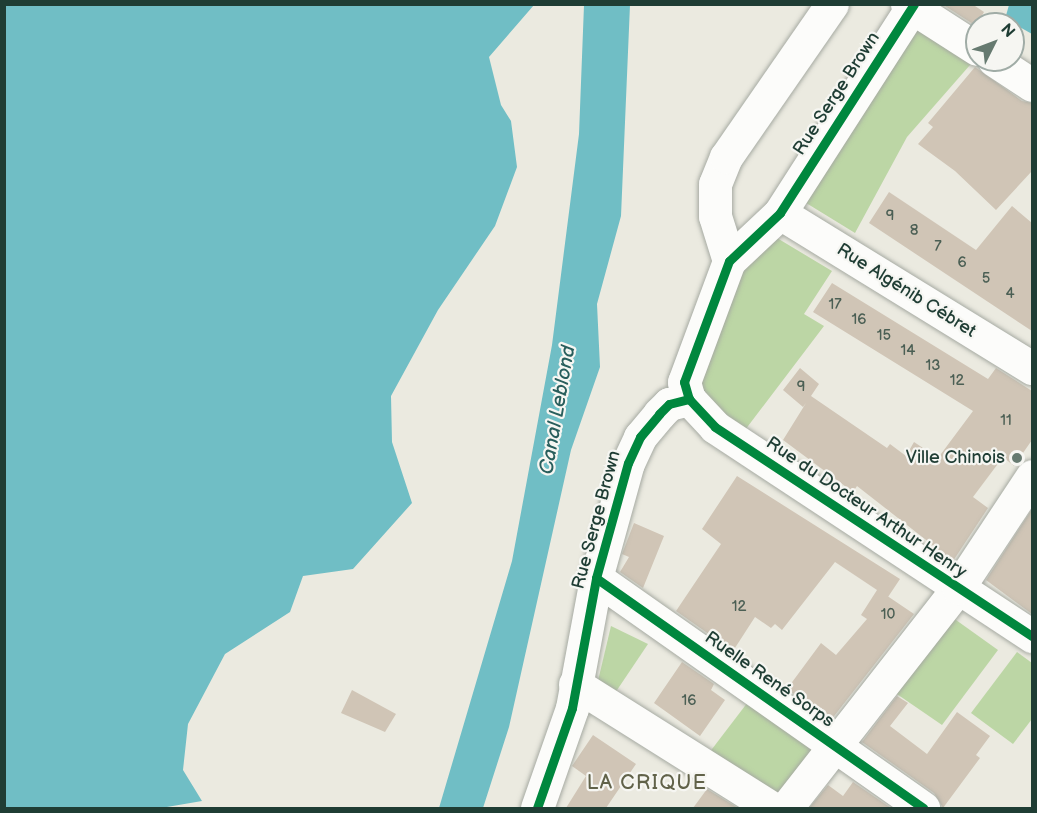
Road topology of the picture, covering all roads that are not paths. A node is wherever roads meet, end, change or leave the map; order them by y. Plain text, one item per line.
1 (832, 4) edge
2 (912, 5) edge
3 (965, 41) edge
4 (1012, 72) edge
5 (1032, 85) edge
6 (780, 213) junction
7 (729, 261) junction
8 (1032, 368) edge
9 (689, 399) junction
10 (1032, 476) edge
11 (596, 578) junction
12 (958, 588) junction
13 (1032, 636) edge
14 (575, 684) junction
15 (835, 746) junction
16 (537, 808) edge
17 (772, 808) edge
18 (786, 808) edge
19 (923, 808) edge

1 - 7 street
2 - 3 street
2 - 6 street, Rue Serge Brown
4 - 5 street
6 - 7 street, Rue Serge Brown
6 - 8 street, Rue Algénib Cébret
7 - 9 street, Rue Serge Brown
9 - 11 street, Rue Serge Brown
9 - 12 street, Rue du Docteur Arthur Henry
10 - 12 street
11 - 14 street, Rue Serge Brown
11 - 15 street, Ruelle René Sorps
12 - 13 street, Rue du Docteur Arthur Henry
12 - 15 street
14 - 16 street, Rue Serge Brown
14 - 17 street
15 - 18 street
15 - 19 street, Ruelle René Sorps

